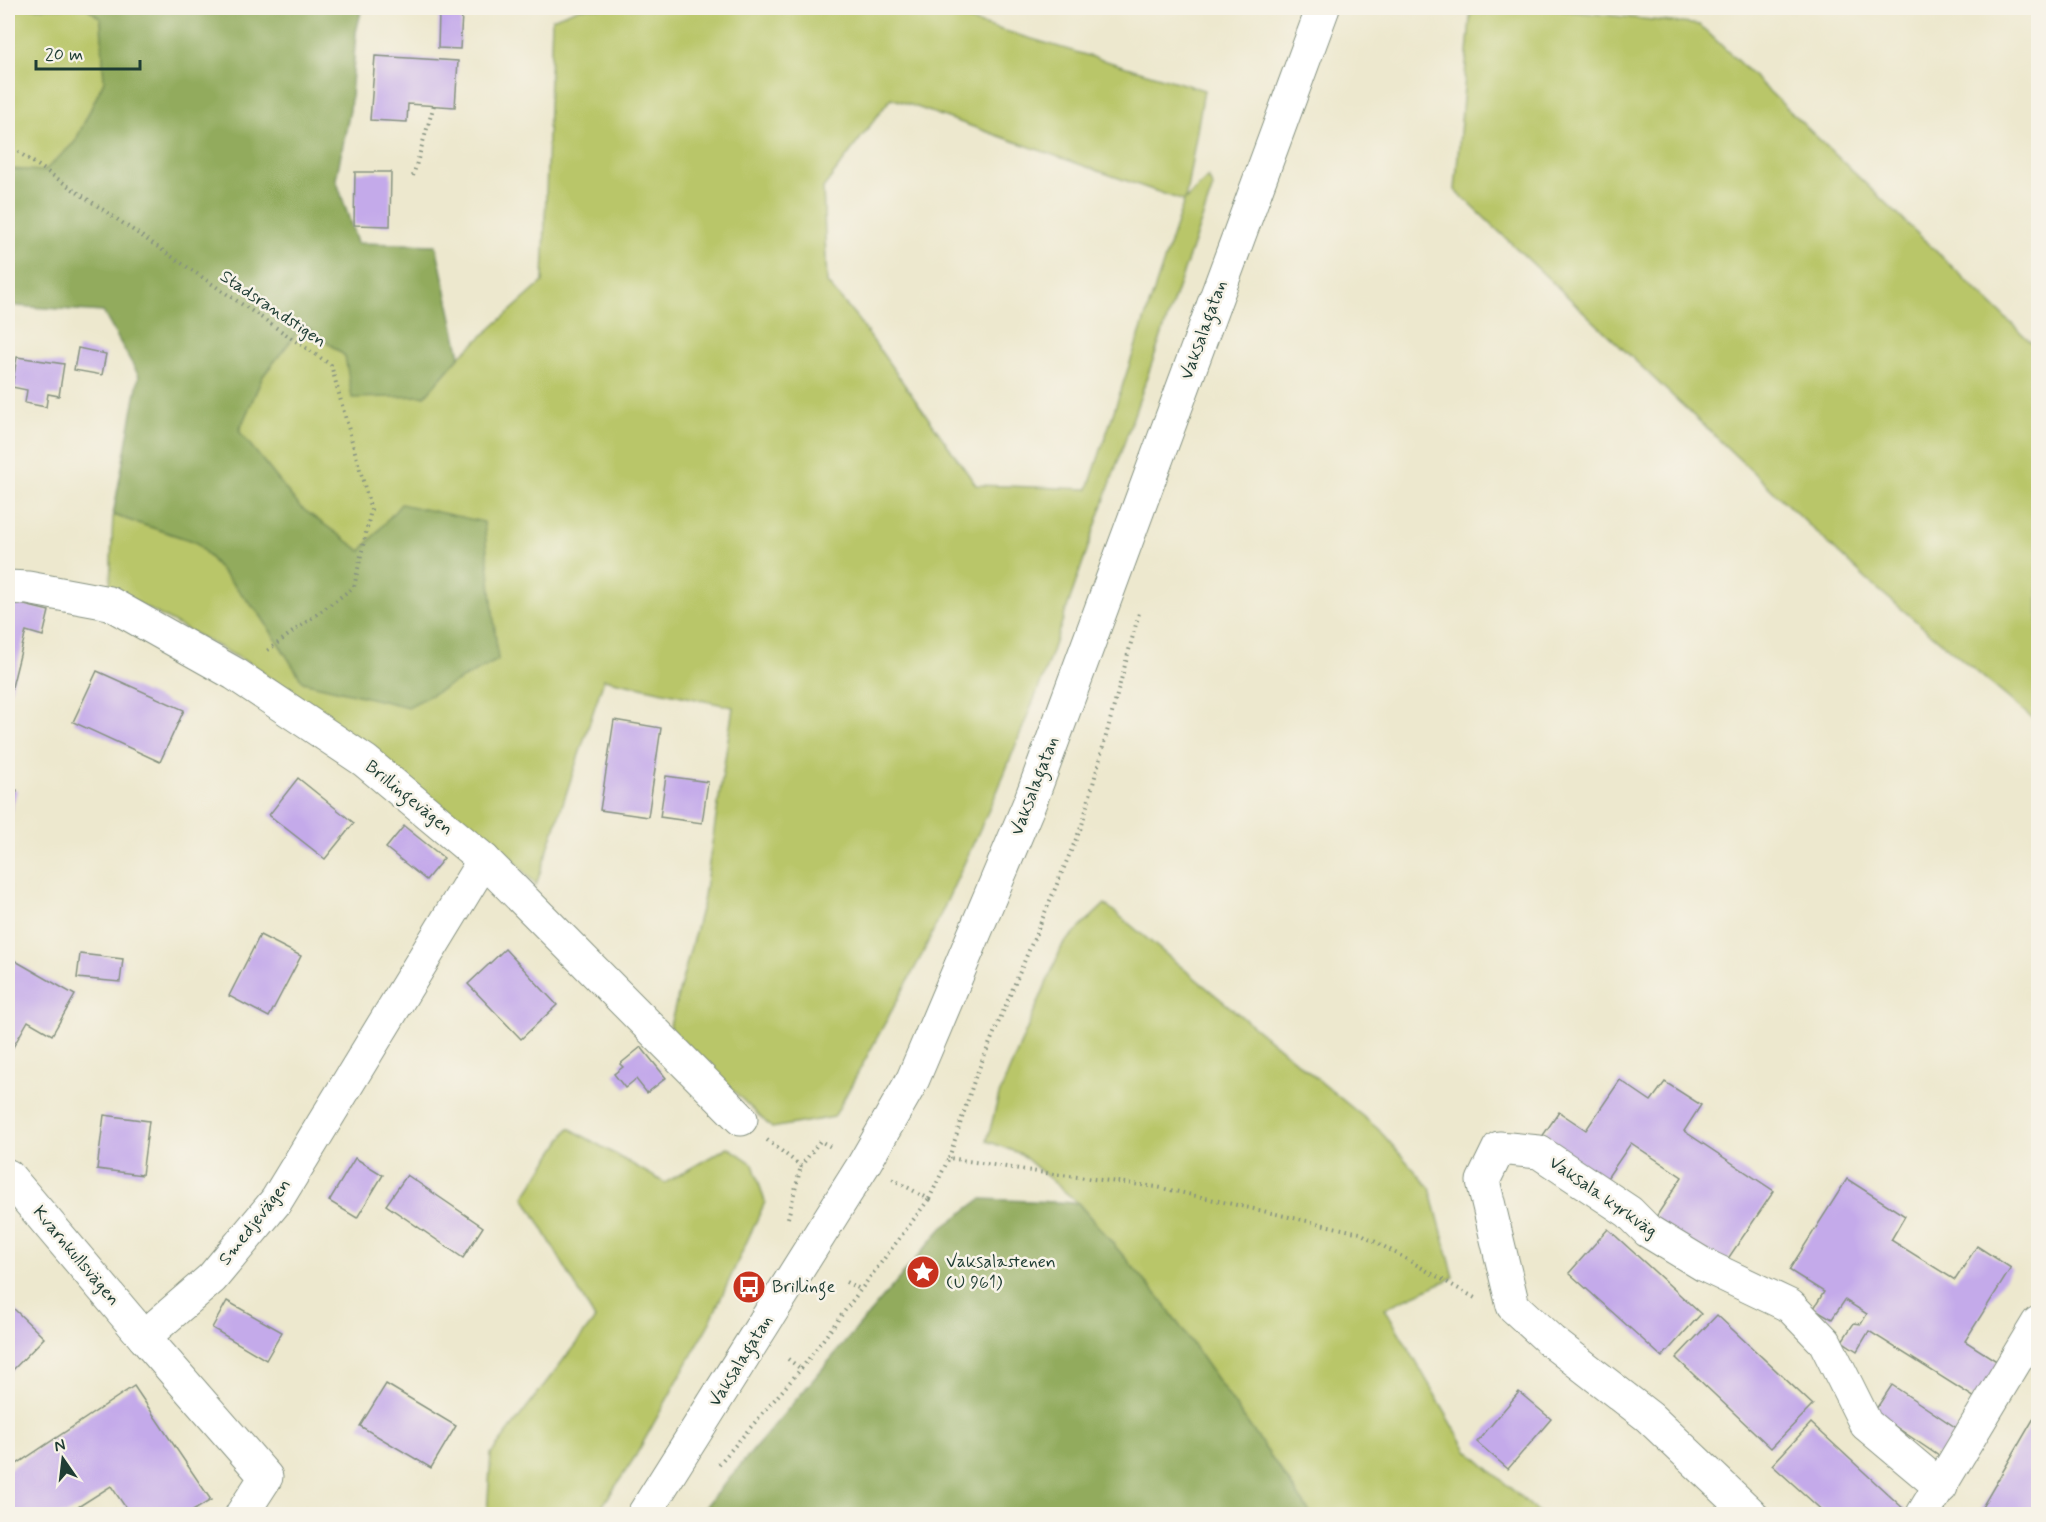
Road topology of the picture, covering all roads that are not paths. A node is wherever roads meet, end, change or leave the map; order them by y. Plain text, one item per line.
1 (1323, 8) edge
2 (8, 587) edge
3 (484, 860) junction
4 (741, 1119) road end
5 (8, 1176) edge
6 (2038, 1323) edge
7 (144, 1337) junction
8 (1941, 1487) junction
9 (242, 1515) edge
10 (644, 1515) edge
11 (1751, 1515) edge
12 (1923, 1515) edge

1 - 10 street, Vaksalagatan
2 - 3 street, Brillingevägen
3 - 4 street, Brillingevägen
3 - 7 street, Smedjevägen
5 - 7 street, Kvarnkullsvägen
6 - 8 street
7 - 9 street
8 - 11 street, Vaksala kyrkväg
8 - 12 street

